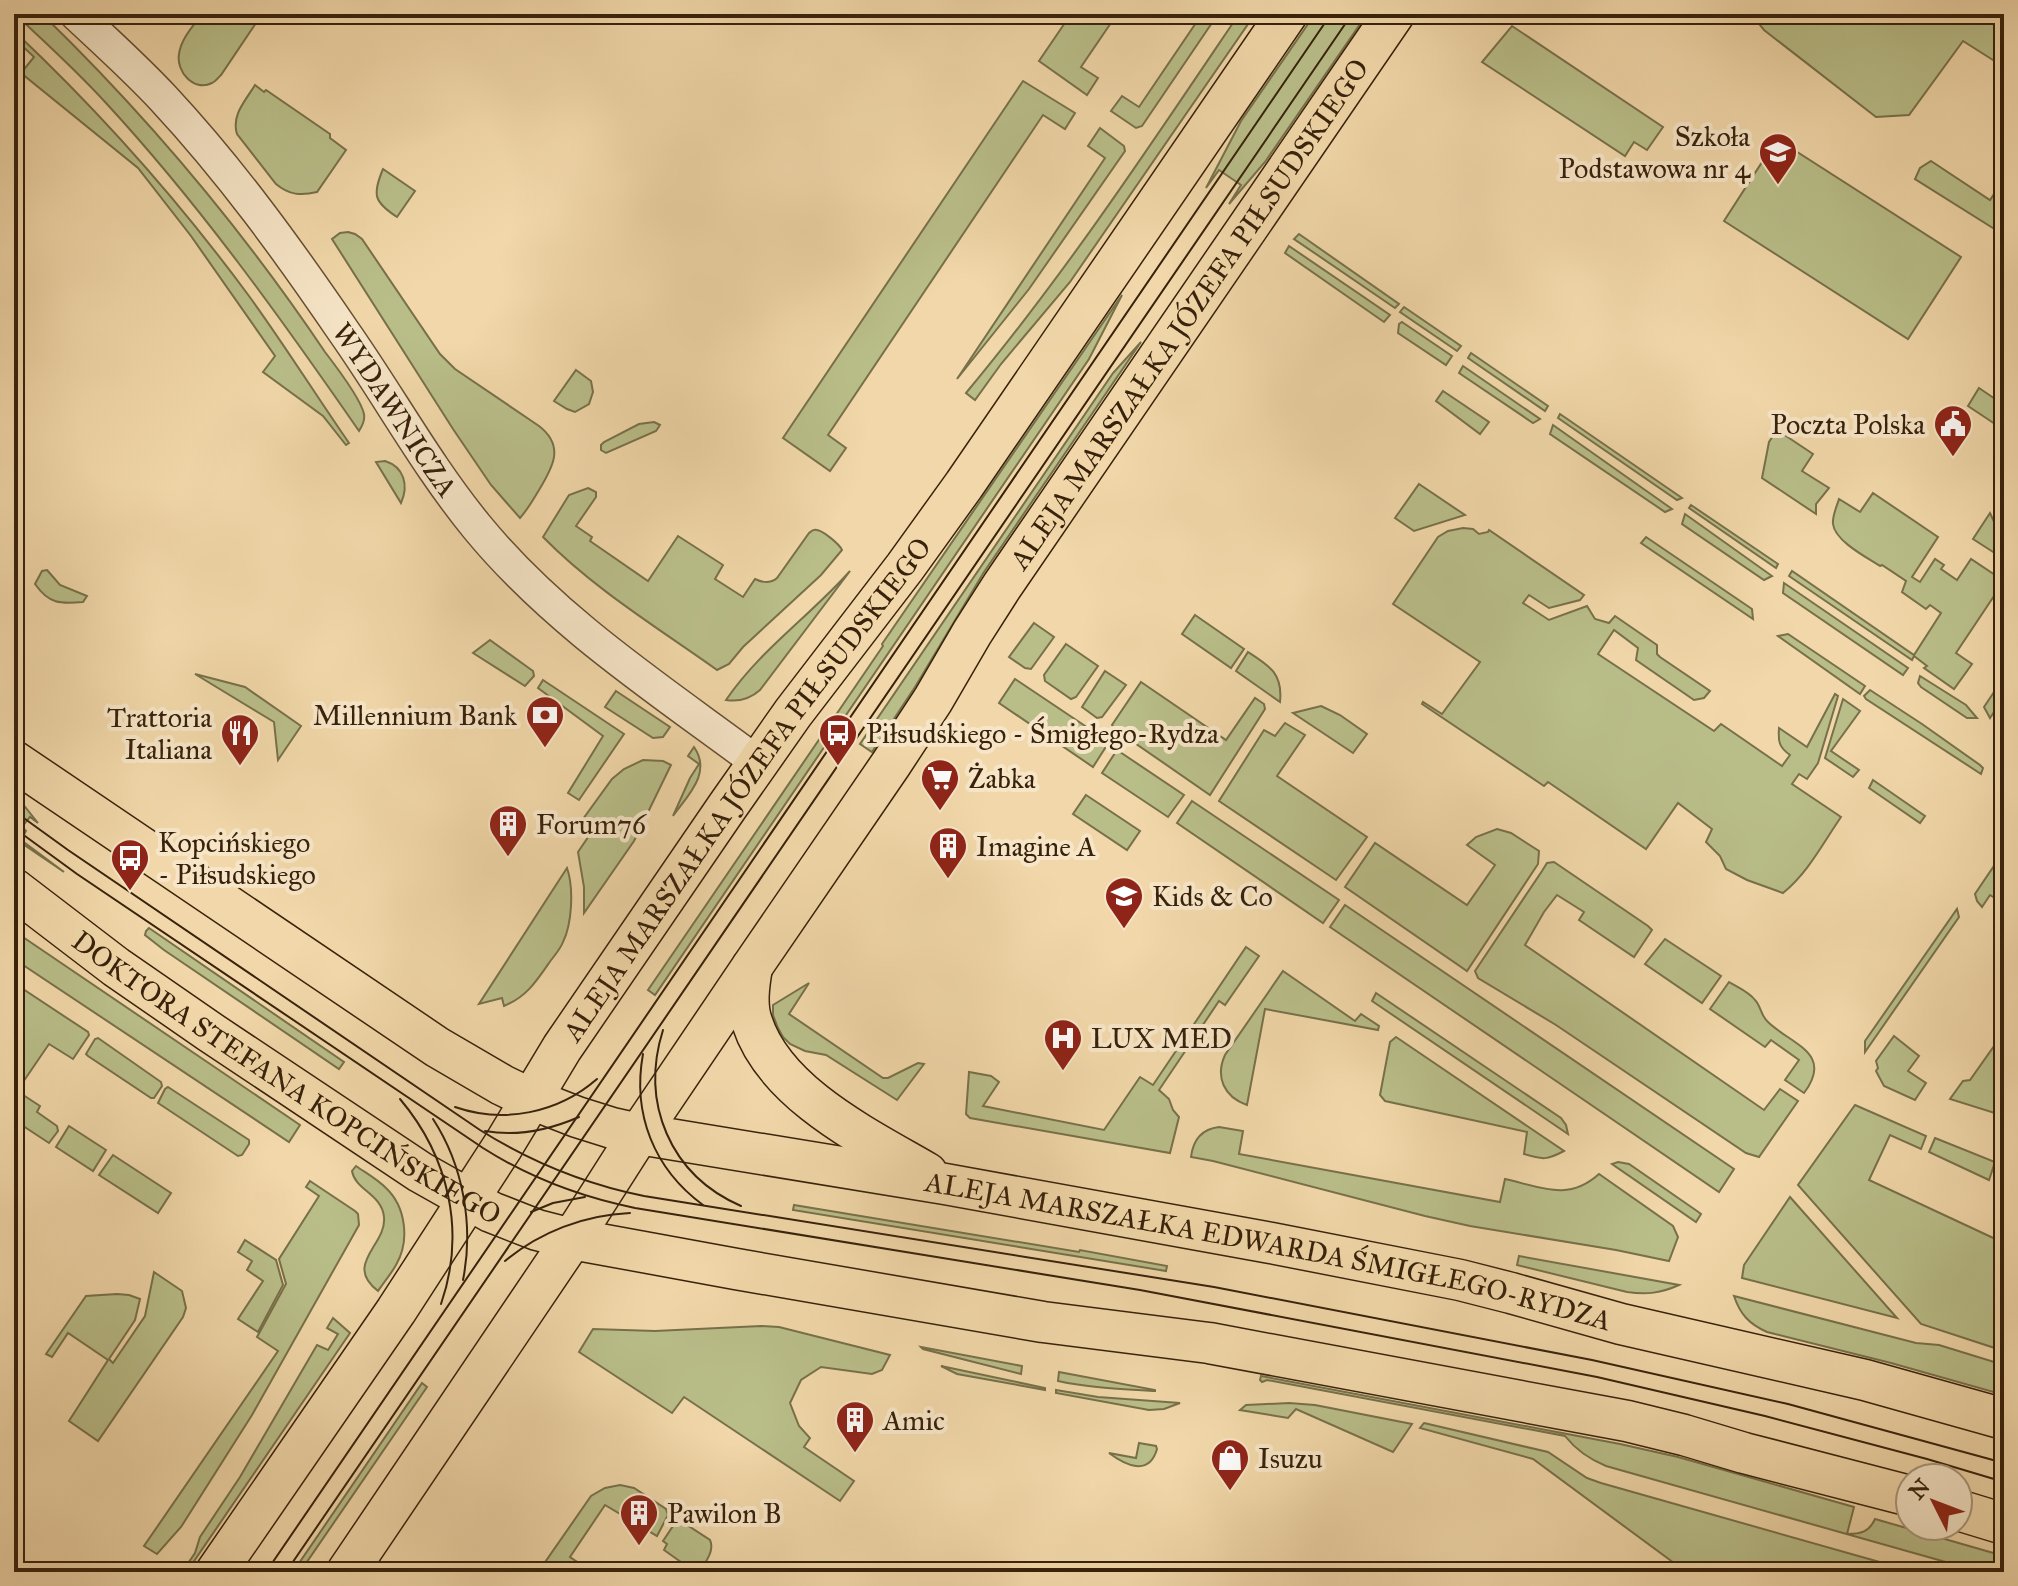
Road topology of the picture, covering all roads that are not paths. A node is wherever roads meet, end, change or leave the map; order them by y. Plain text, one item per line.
1 (76, 14) edge
2 (1287, 14) edge
3 (1394, 14) edge
4 (14, 761) edge
5 (758, 763) junction
6 (14, 889) edge
7 (752, 967) junction
8 (531, 1099) junction
9 (639, 1134) junction
10 (945, 1184) junction
11 (468, 1200) junction
12 (572, 1239) junction
13 (2004, 1419) edge
14 (1894, 1492) edge
15 (1974, 1515) edge
16 (2004, 1524) edge
17 (216, 1572) edge
18 (347, 1572) edge

1 - 5 street, WYDAWNICZA
2 - 5 main road, ALEJA MARSZAŁKA JÓZEFA PIŁSUDSKIEGO
3 - 7 main road, ALEJA MARSZAŁKA JÓZEFA PIŁSUDSKIEGO
4 - 8 main road
5 - 8 main road, ALEJA MARSZAŁKA JÓZEFA PIŁSUDSKIEGO
6 - 11 main road, DOKTORA STEFANA KOPCIŃSKIEGO
7 - 9 main road, ALEJA MARSZAŁKA JÓZEFA PIŁSUDSKIEGO
7 - 10 main road
8 - 9 main road, ALEJA MARSZAŁKA EDWARDA ŚMIGŁEGO-RYDZA
8 - 11 main road, ALEJA MARSZAŁKA JÓZEFA PIŁSUDSKIEGO
9 - 10 main road, ALEJA MARSZAŁKA EDWARDA ŚMIGŁEGO-RYDZA
9 - 12 main road, ALEJA MARSZAŁKA JÓZEFA PIŁSUDSKIEGO
10 - 13 main road, ALEJA MARSZAŁKA EDWARDA ŚMIGŁEGO-RYDZA
11 - 12 main road, DOKTORA STEFANA KOPCIŃSKIEGO
11 - 17 main road, ALEJA MARSZAŁKA JÓZEFA PIŁSUDSKIEGO
12 - 14 main road
12 - 18 main road, ALEJA MARSZAŁKA JÓZEFA PIŁSUDSKIEGO
15 - 16 main road

